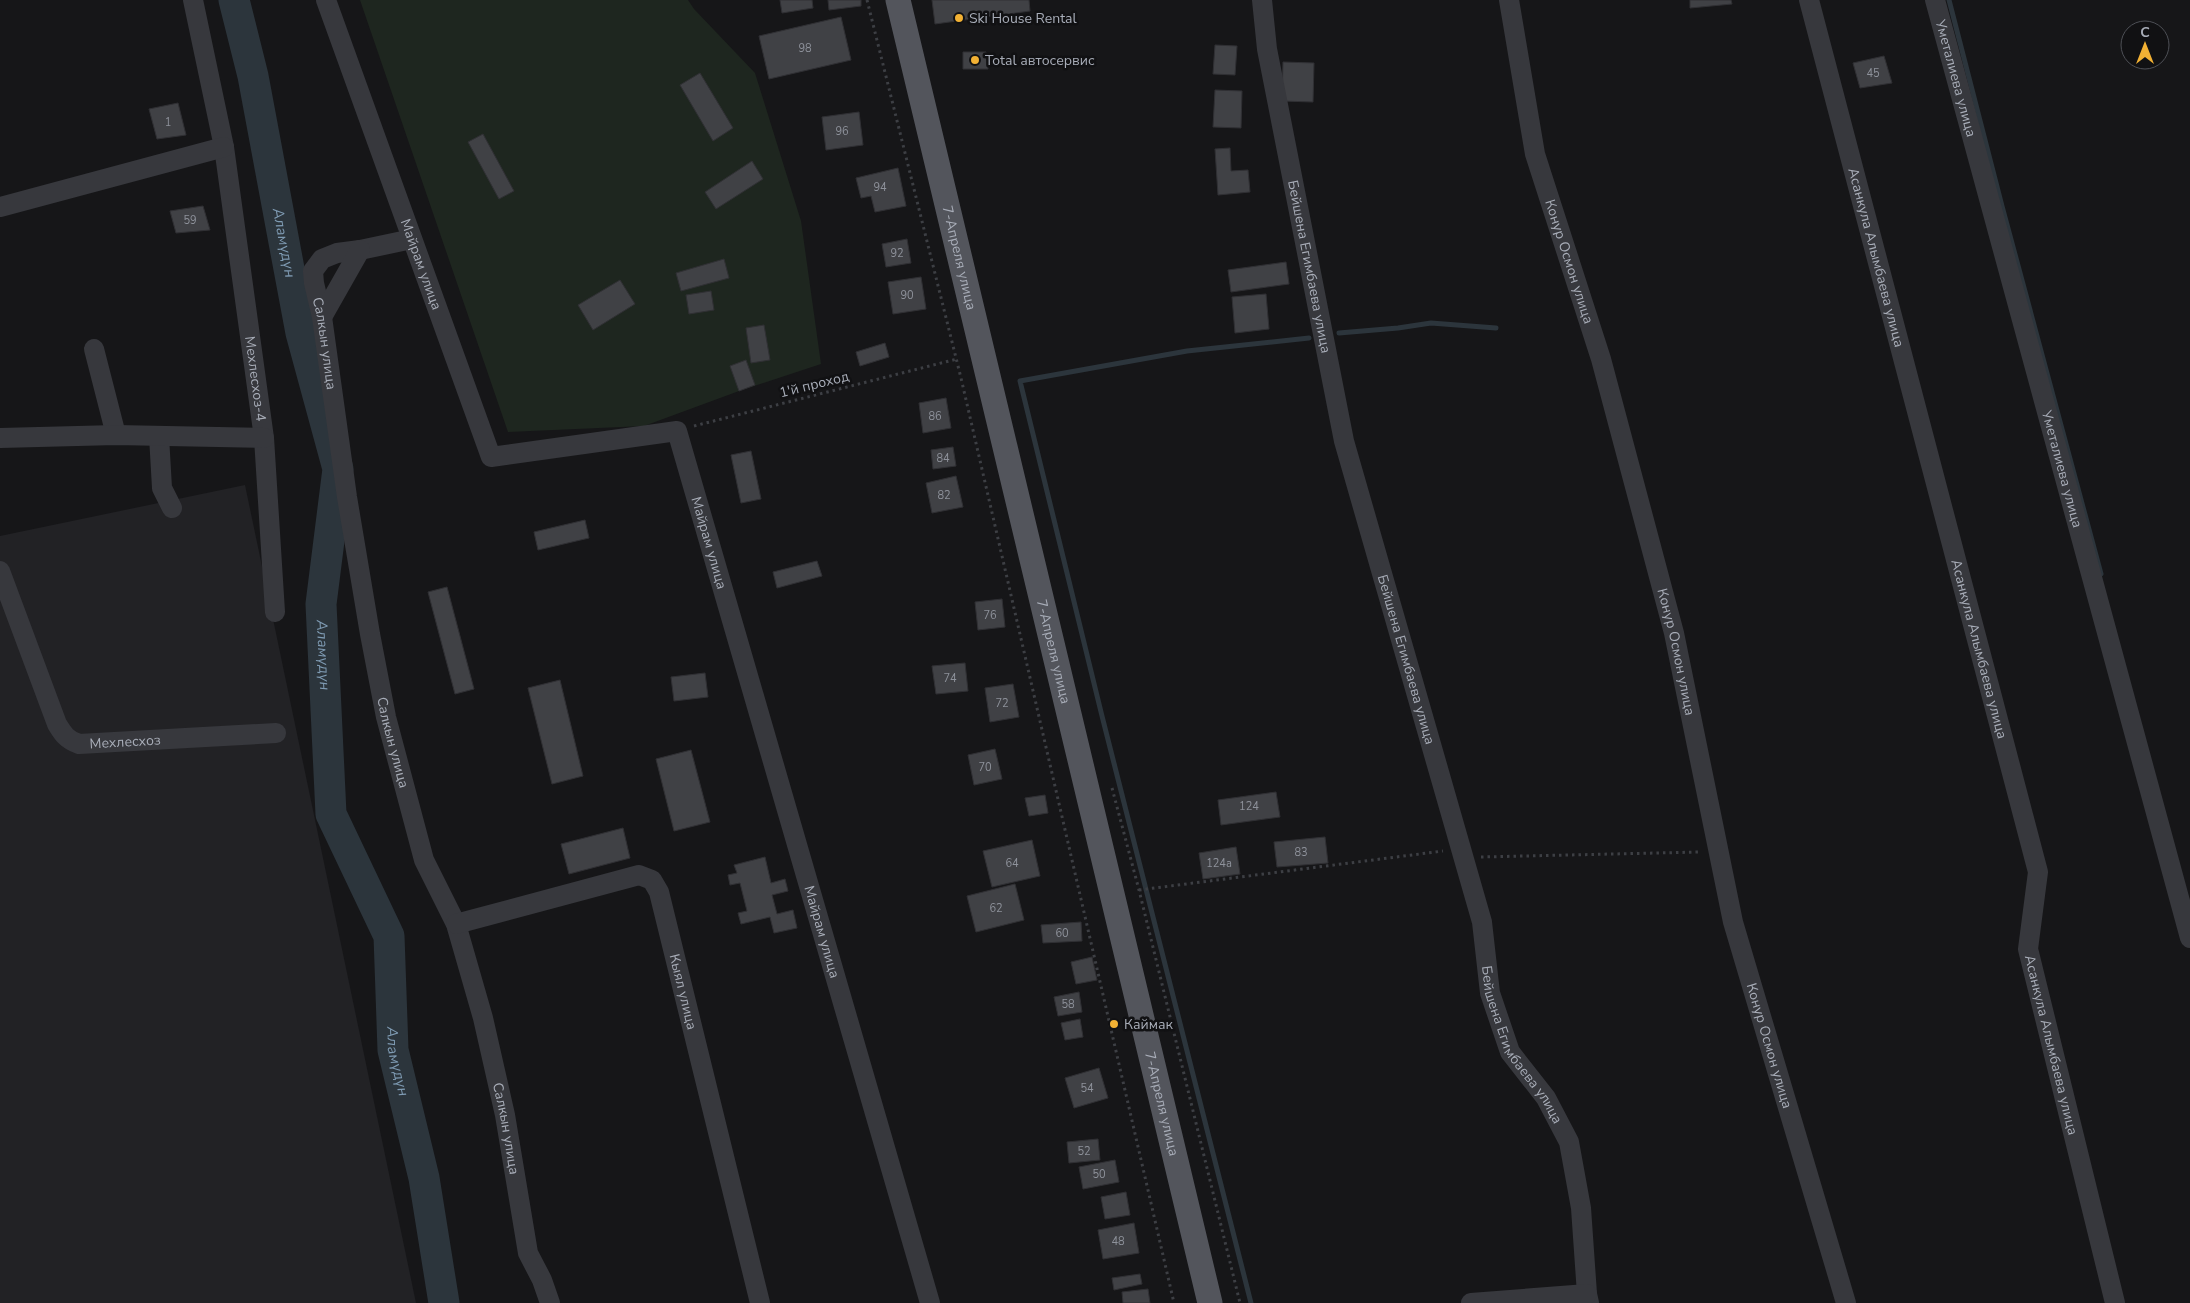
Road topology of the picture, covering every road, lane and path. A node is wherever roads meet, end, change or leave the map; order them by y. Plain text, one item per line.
1 (193, 0) edge
2 (326, 0) edge
3 (867, 0) edge
4 (898, 0) edge
5 (1262, 0) edge
6 (1509, 0) edge
7 (1809, 0) edge
8 (1935, 0) edge
9 (224, 147) junction
10 (0, 207) edge
11 (412, 239) junction
12 (360, 250) junction
13 (322, 317) junction
14 (94, 348) dead end
15 (957, 359) junction
16 (677, 431) junction
17 (116, 435) junction
18 (160, 436) junction
19 (0, 438) edge
20 (264, 438) junction
21 (172, 508) dead end
22 (0, 571) edge
23 (276, 612) dead end
24 (276, 733) dead end
25 (1112, 788) dead end
26 (1718, 852) junction
27 (1462, 853) junction
28 (1139, 890) junction
29 (456, 924) junction
30 (2190, 938) edge
31 (1588, 1298) edge
32 (550, 1303) edge
33 (760, 1303) edge
34 (930, 1303) edge
35 (1174, 1303) edge
36 (1210, 1303) edge
37 (1240, 1303) edge
38 (1471, 1303) edge
39 (1846, 1303) edge
40 (2115, 1303) edge

1 - 9 street, Мехлесхоз-4
2 - 11 street, Майрам улица
3 - 15 path
4 - 36 main road, 7-Апреля улица
5 - 27 street, Бейшена Егимбаева улица
6 - 26 street, Конур Осмон улица
7 - 40 street, Асанкула Алымбаева улица
8 - 30 street, Уметалиева улица
9 - 10 street
9 - 20 street, Мехлесхоз-4
11 - 12 street, Салкын улица
11 - 16 street, Майрам улица
12 - 13 street
12 - 13 street, Салкын улица
13 - 29 street, Салкын улица
14 - 17 street
15 - 16 path, 1'й проход
15 - 35 path
16 - 34 street, Майрам улица
17 - 18 street
17 - 19 street
18 - 20 street
18 - 21 street
20 - 23 street, Мехлесхоз-4
22 - 24 street, Мехлесхоз
25 - 28 path
26 - 27 path
26 - 39 street, Конур Осмон улица
27 - 28 path
27 - 31 street, Бейшена Егимбаева улица
28 - 37 path
29 - 32 street, Салкын улица
29 - 33 street, Кыял улица
31 - 38 street

